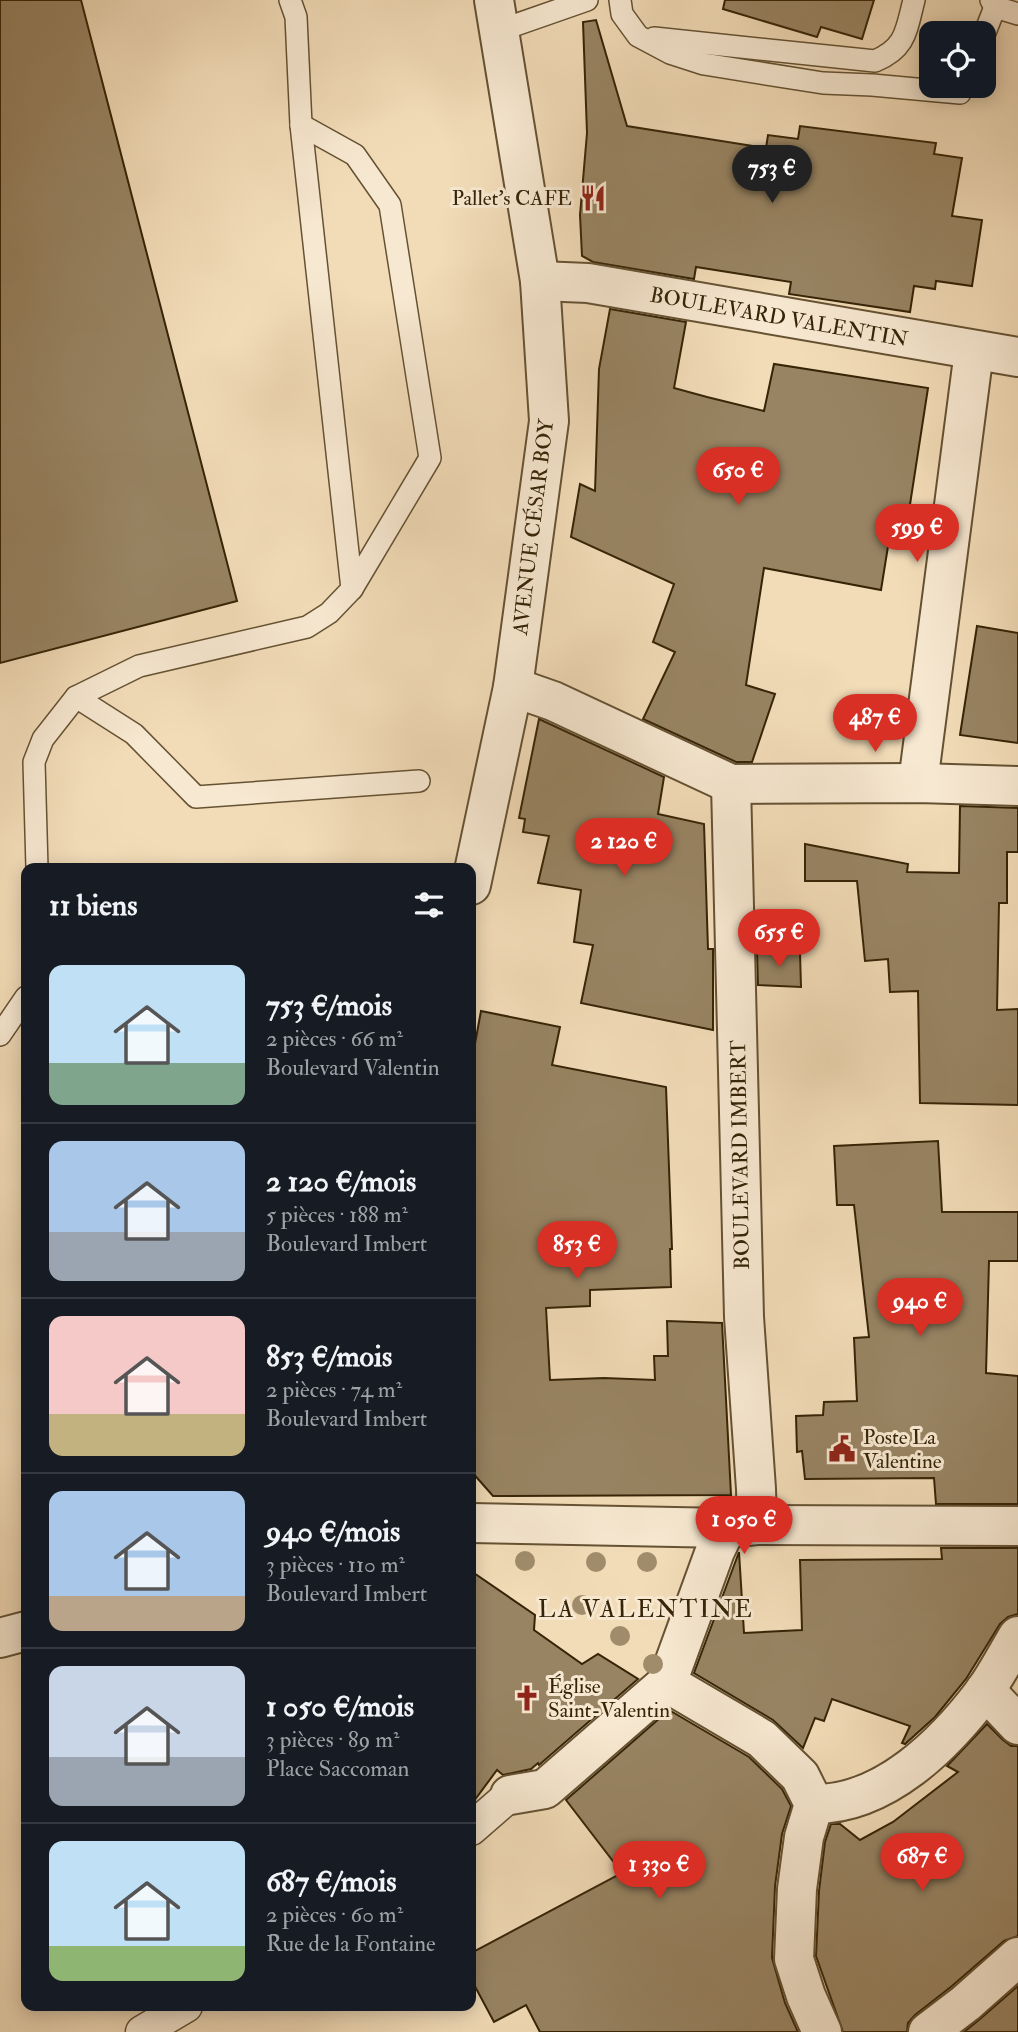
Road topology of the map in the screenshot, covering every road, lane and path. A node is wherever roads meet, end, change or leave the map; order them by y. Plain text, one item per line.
1 (290, 0) edge
2 (587, 0) edge
3 (620, 0) edge
4 (914, 0) edge
5 (993, 4) edge
6 (1018, 14) edge
7 (496, 15) edge
8 (988, 21) edge
9 (638, 36) junction
10 (919, 89) edge
11 (301, 125) junction
12 (540, 281) junction
13 (974, 351) junction
14 (1018, 357) edge
15 (352, 589) junction
16 (513, 687) junction
17 (76, 697) junction
18 (419, 781) dead end
19 (918, 783) junction
20 (731, 784) junction
21 (1018, 786) edge
22 (37, 863) edge
23 (476, 863) edge
24 (21, 1004) edge
25 (0, 1035) edge
26 (476, 1523) edge
27 (741, 1526) junction
28 (1018, 1526) edge
29 (21, 1632) edge
30 (1018, 1636) edge
31 (0, 1638) edge
32 (667, 1683) junction
33 (985, 1690) junction
34 (1018, 1725) edge
35 (510, 1795) joint
36 (814, 1804) junction
37 (476, 1825) edge
38 (1018, 1957) edge
39 (178, 2011) edge
40 (142, 2032) edge
41 (822, 2032) edge
42 (928, 2032) edge

1 - 11 lane
2 - 7 lane
3 - 9 lane
4 - 9 lane
5 - 6 lane
5 - 8 lane
7 - 12 street, AVENUE CÉSAR BOY
9 - 10 lane
11 - 15 lane
11 - 15 lane
12 - 13 street, BOULEVARD VALENTIN
12 - 16 street, AVENUE CÉSAR BOY
13 - 14 street, BOULEVARD VALENTIN
13 - 19 street
15 - 17 lane
16 - 20 street
16 - 23 street, AVENUE CÉSAR BOY
17 - 18 lane
17 - 22 lane
19 - 20 street
19 - 21 street
20 - 27 street, BOULEVARD IMBERT
24 - 25 lane
26 - 27 street
27 - 28 street
27 - 32 street
29 - 31 street
30 - 33 street
32 - 35 street
32 - 36 street
33 - 34 street
33 - 36 street
35 - 37 street
36 - 41 street
38 - 42 street
39 - 40 street

